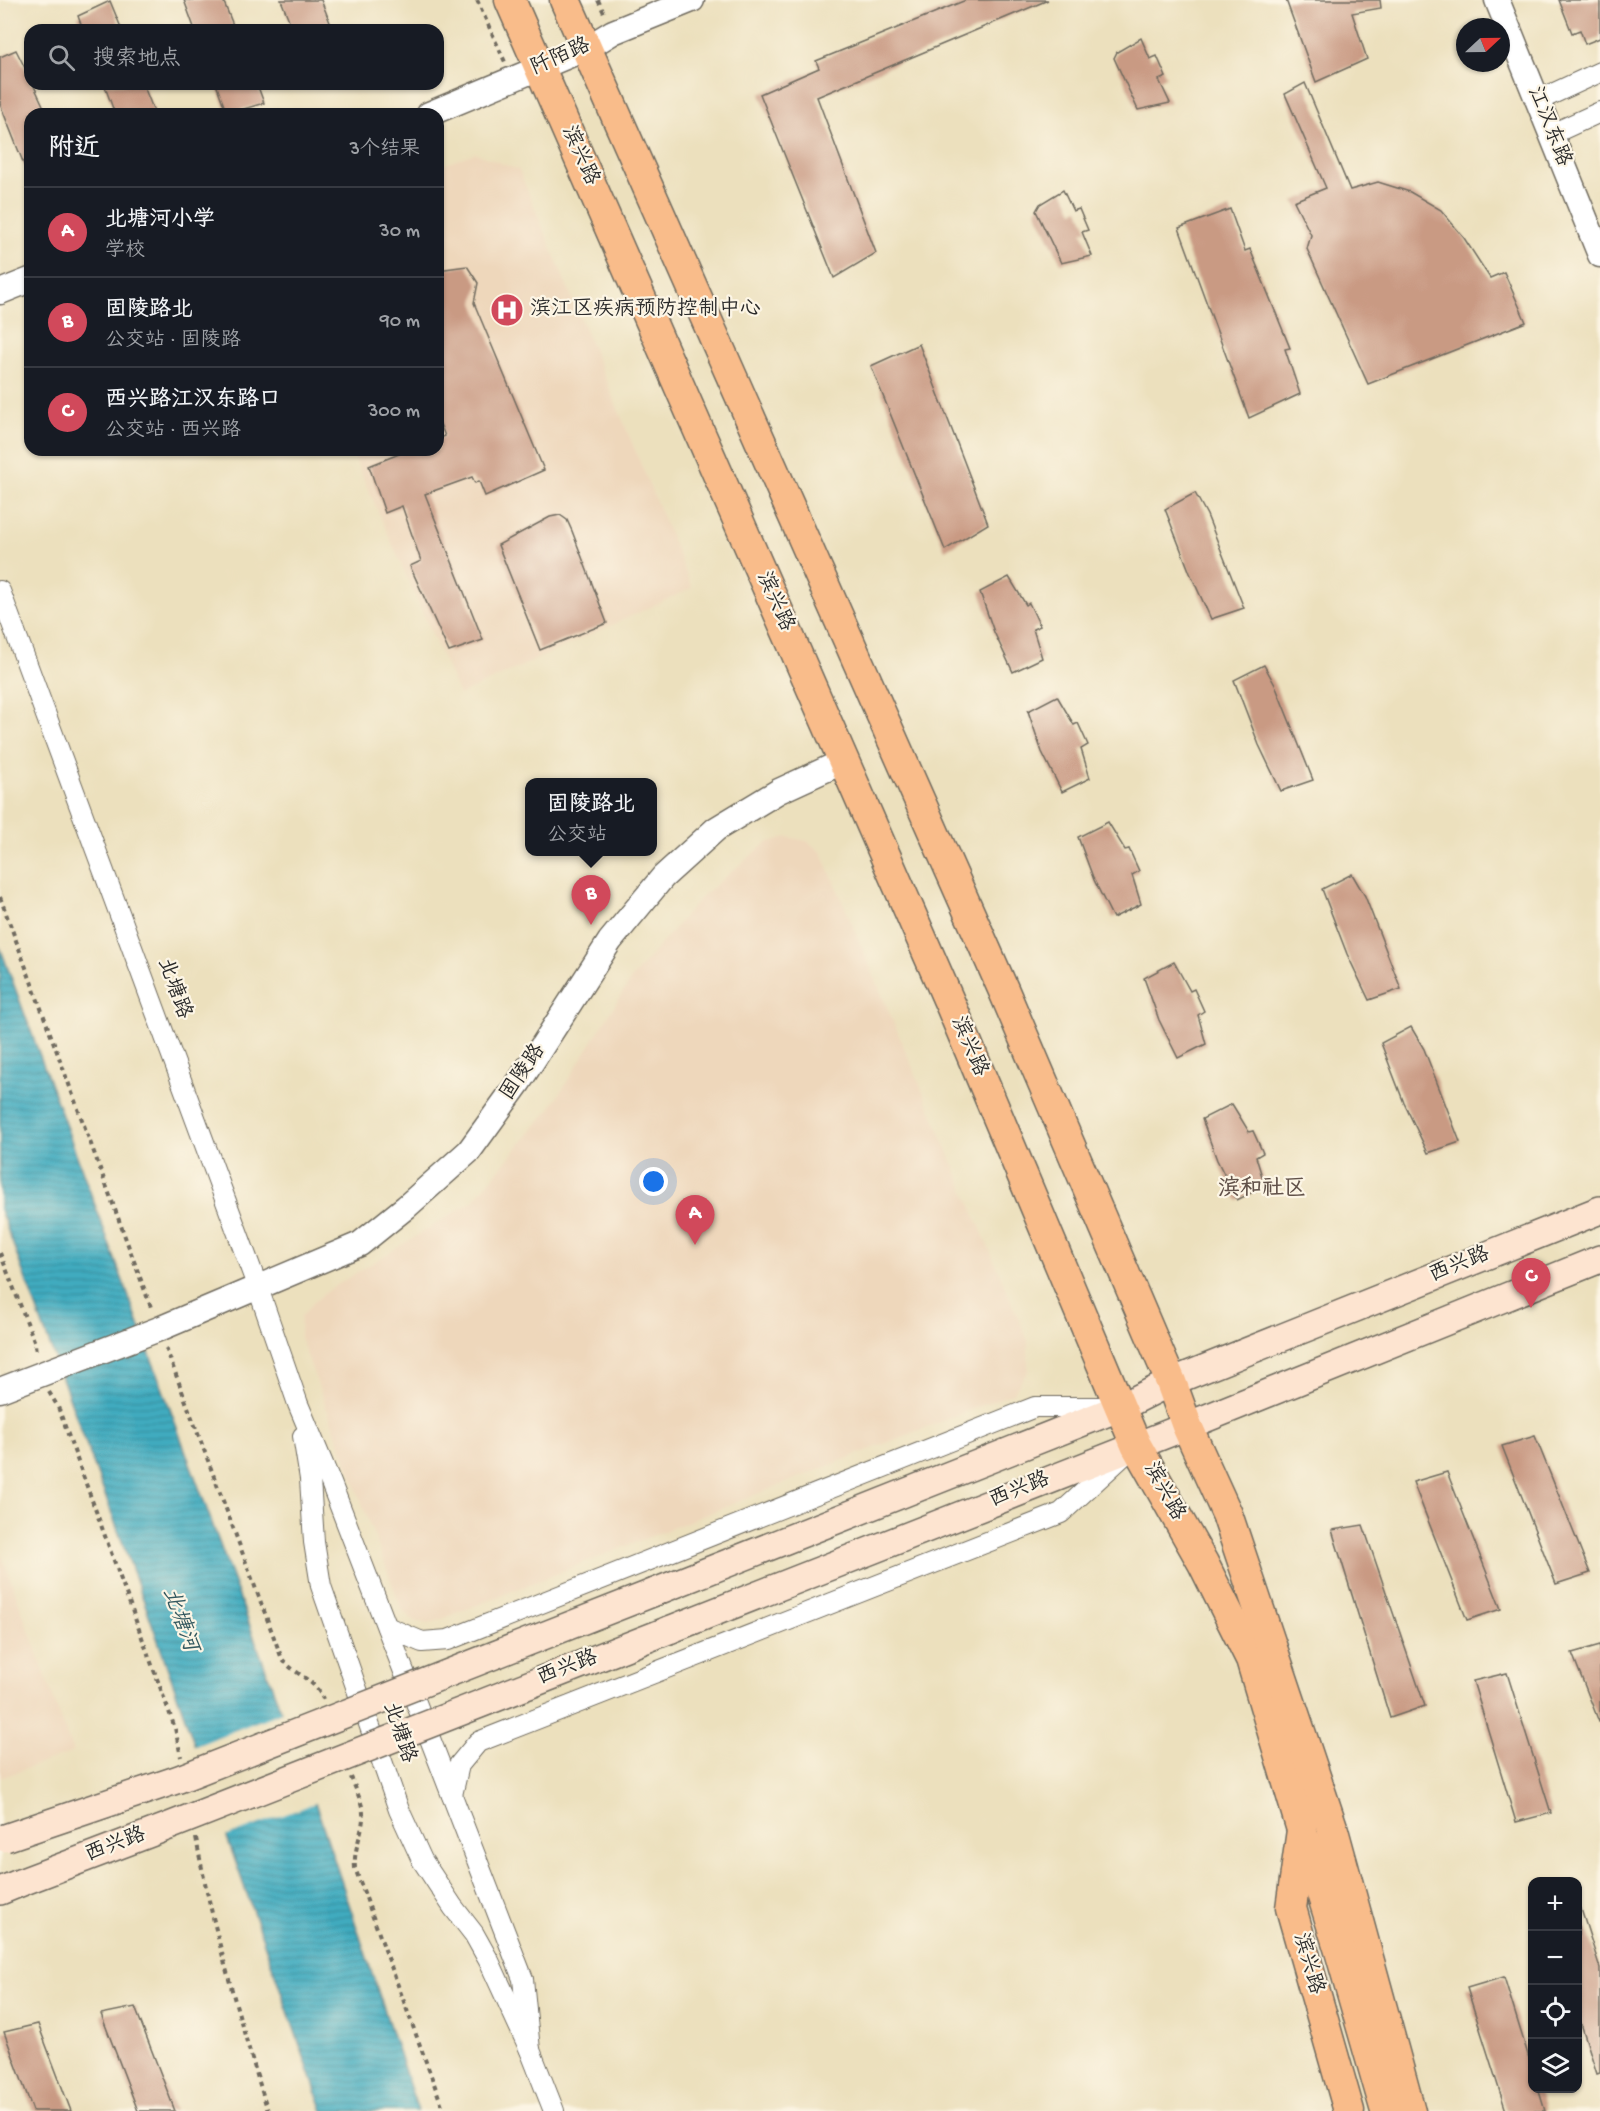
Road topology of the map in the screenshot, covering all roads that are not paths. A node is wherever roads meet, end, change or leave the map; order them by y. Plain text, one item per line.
1 (510, 0) edge
2 (565, 0) edge
3 (692, 0) edge
4 (1497, 0) edge
5 (587, 48) junction
6 (540, 66) junction
7 (1600, 72) edge
8 (1537, 101) junction
9 (443, 108) edge
10 (1600, 111) edge
11 (1552, 134) junction
12 (1600, 255) edge
13 (24, 282) edge
14 (0, 292) edge
15 (0, 591) edge
16 (844, 761) junction
17 (1600, 1210) edge
18 (1600, 1259) edge
19 (258, 1288) junction
20 (1171, 1382) junction
21 (0, 1390) edge
22 (298, 1404) junction
23 (1121, 1407) junction
24 (1187, 1426) junction
25 (1136, 1445) junction
26 (387, 1627) junction
27 (452, 1795) junction
28 (1302, 1830) junction
29 (2, 1838) edge
30 (11, 1886) edge
31 (530, 2050) junction
32 (554, 2111) edge
33 (1349, 2111) edge
34 (1386, 2111) edge
35 (1410, 2111) edge

1 - 6 main road, 滨兴路
2 - 5 main road
3 - 5 street, 阡陌路
4 - 8 street, 江汉东路
5 - 6 street, 阡陌路
5 - 20 main road
6 - 9 street, 阡陌路
6 - 16 main road, 滨兴路
7 - 8 street
8 - 11 street, 江汉东路
10 - 11 street
11 - 12 street, 江汉东路
13 - 14 street
15 - 19 street, 北塘路
16 - 19 street, 固陵路
16 - 23 main road, 滨兴路
17 - 20 main road, 西兴路
18 - 24 main road, 西兴路
19 - 21 street, 固陵路
19 - 22 street, 北塘路
20 - 23 main road, 西兴路
20 - 24 main road
22 - 26 street, 北塘路
22 - 31 street, 北塘路
23 - 25 main road, 滨兴路
23 - 26 street, 西兴路
23 - 29 main road, 西兴路, bridge
24 - 25 main road, 西兴路
24 - 35 main road
25 - 27 street, 西兴路
25 - 28 main road, 滨兴路
25 - 30 main road, 西兴路, bridge
26 - 27 street, 北塘路
27 - 31 street, 北塘路
28 - 33 main road, 滨兴路
28 - 34 main road
31 - 32 street, 北塘路

